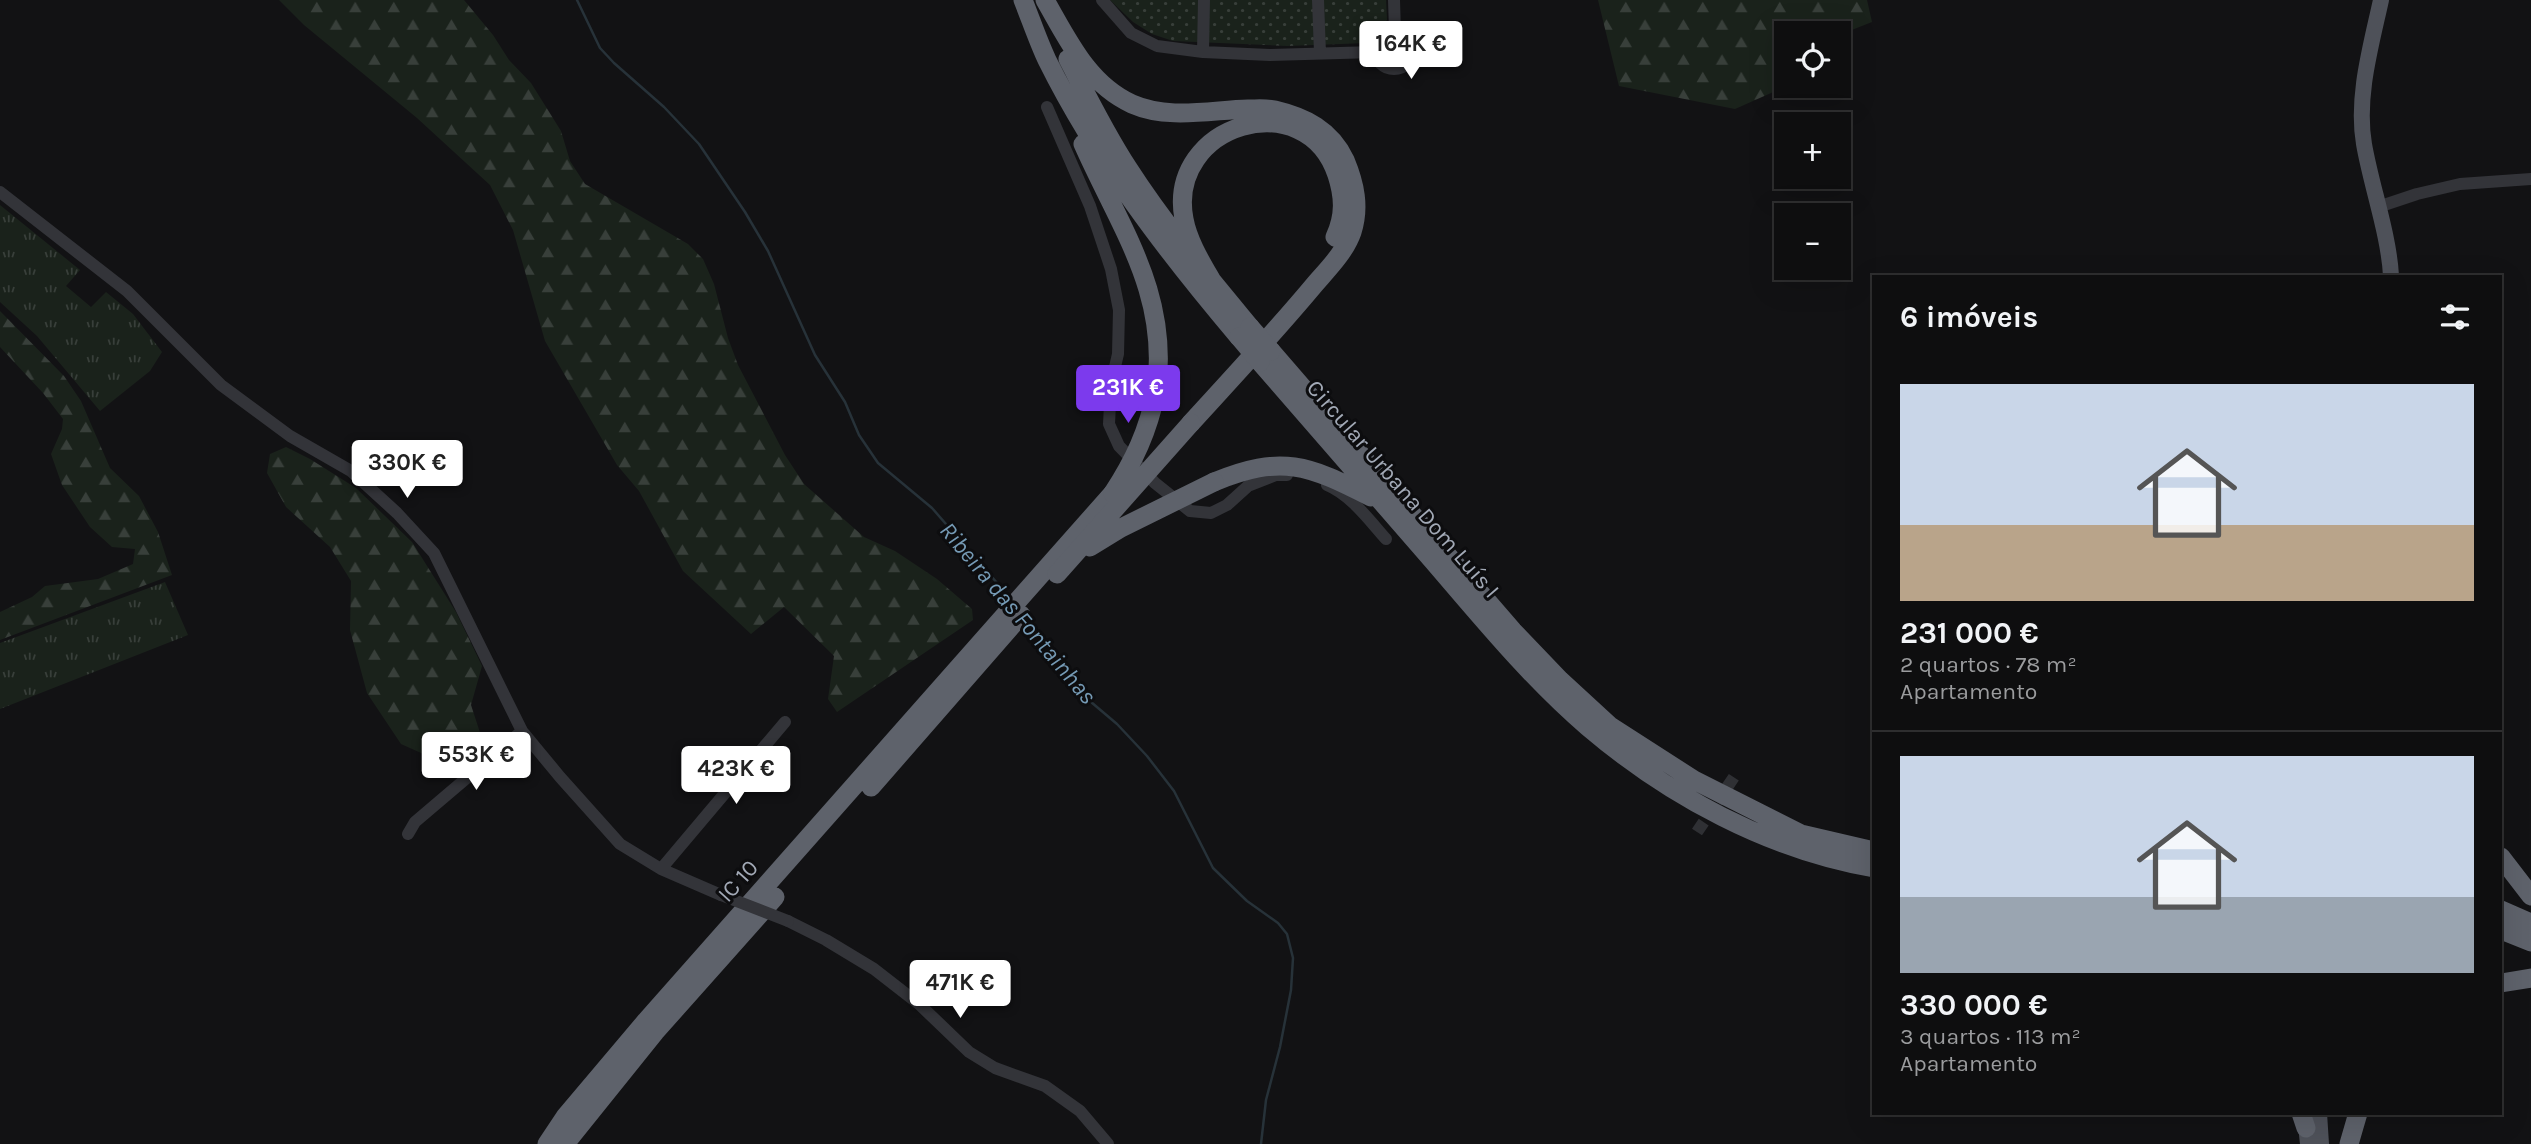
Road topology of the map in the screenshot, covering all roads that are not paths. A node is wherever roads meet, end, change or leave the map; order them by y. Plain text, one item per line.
1 (1023, 0) edge
2 (1044, 0) edge
3 (1102, 0) edge
4 (1204, 0) edge
5 (1318, 0) edge
6 (1394, 0) edge
7 (2381, 0) edge
8 (1395, 31) junction
9 (1203, 52) junction
10 (1375, 52) junction
11 (1320, 53) junction
12 (1046, 59) junction
13 (1048, 107) dead end
14 (2531, 180) edge
15 (0, 192) edge
16 (2378, 207) junction
17 (2391, 275) edge
18 (1212, 281) junction
19 (1245, 332) junction
20 (1266, 356) junction
21 (1187, 420) junction
22 (1112, 493) junction
23 (1382, 502) junction
24 (1386, 539) dead end
25 (1056, 574) junction
26 (785, 722) dead end
27 (522, 731) junction
28 (408, 834) dead end
29 (1872, 851) edge
30 (2502, 858) edge
31 (1872, 868) edge
32 (661, 869) junction
33 (2531, 896) edge
34 (2502, 910) edge
35 (2531, 923) edge
36 (2502, 930) edge
37 (2531, 942) edge
38 (2531, 978) edge
39 (2502, 983) edge
40 (2356, 1115) edge
41 (2308, 1122) edge
42 (547, 1144) edge
43 (565, 1144) edge
44 (1108, 1144) edge
45 (2321, 1144) edge
46 (2349, 1144) edge

1 - 12 highway, Circular Urbana Dom Luís I
2 - 18 highway, Circular Urbana Dom Luís I
2 - 21 highway, IC 10
3 - 9 street
4 - 9 street
5 - 11 street
6 - 8 street
7 - 16 main road
8 - 10 street
8 - 10 street
9 - 11 street
10 - 11 street
12 - 19 highway, Circular Urbana Dom Luís I
12 - 22 highway, IC 10, bridge
13 - 24 street
14 - 16 street
15 - 27 street
16 - 17 main road
18 - 19 highway, Circular Urbana Dom Luís I
18 - 21 highway, IC 10
19 - 20 highway, Circular Urbana Dom Luís I, bridge
20 - 23 highway, Circular Urbana Dom Luís I
20 - 29 highway, Circular Urbana Dom Luís I
21 - 22 highway, IC 10, bridge
21 - 25 highway, IC 10, bridge
22 - 42 highway, IC 10 / IC 10
23 - 25 highway, IC 10, bridge
23 - 31 highway, Circular Urbana Dom Luís I
25 - 43 highway, IC 10
26 - 32 street
27 - 28 street
27 - 32 street
30 - 33 highway
32 - 44 street, bridge
34 - 35 highway
36 - 37 highway
38 - 39 highway
40 - 46 highway
41 - 45 main road

